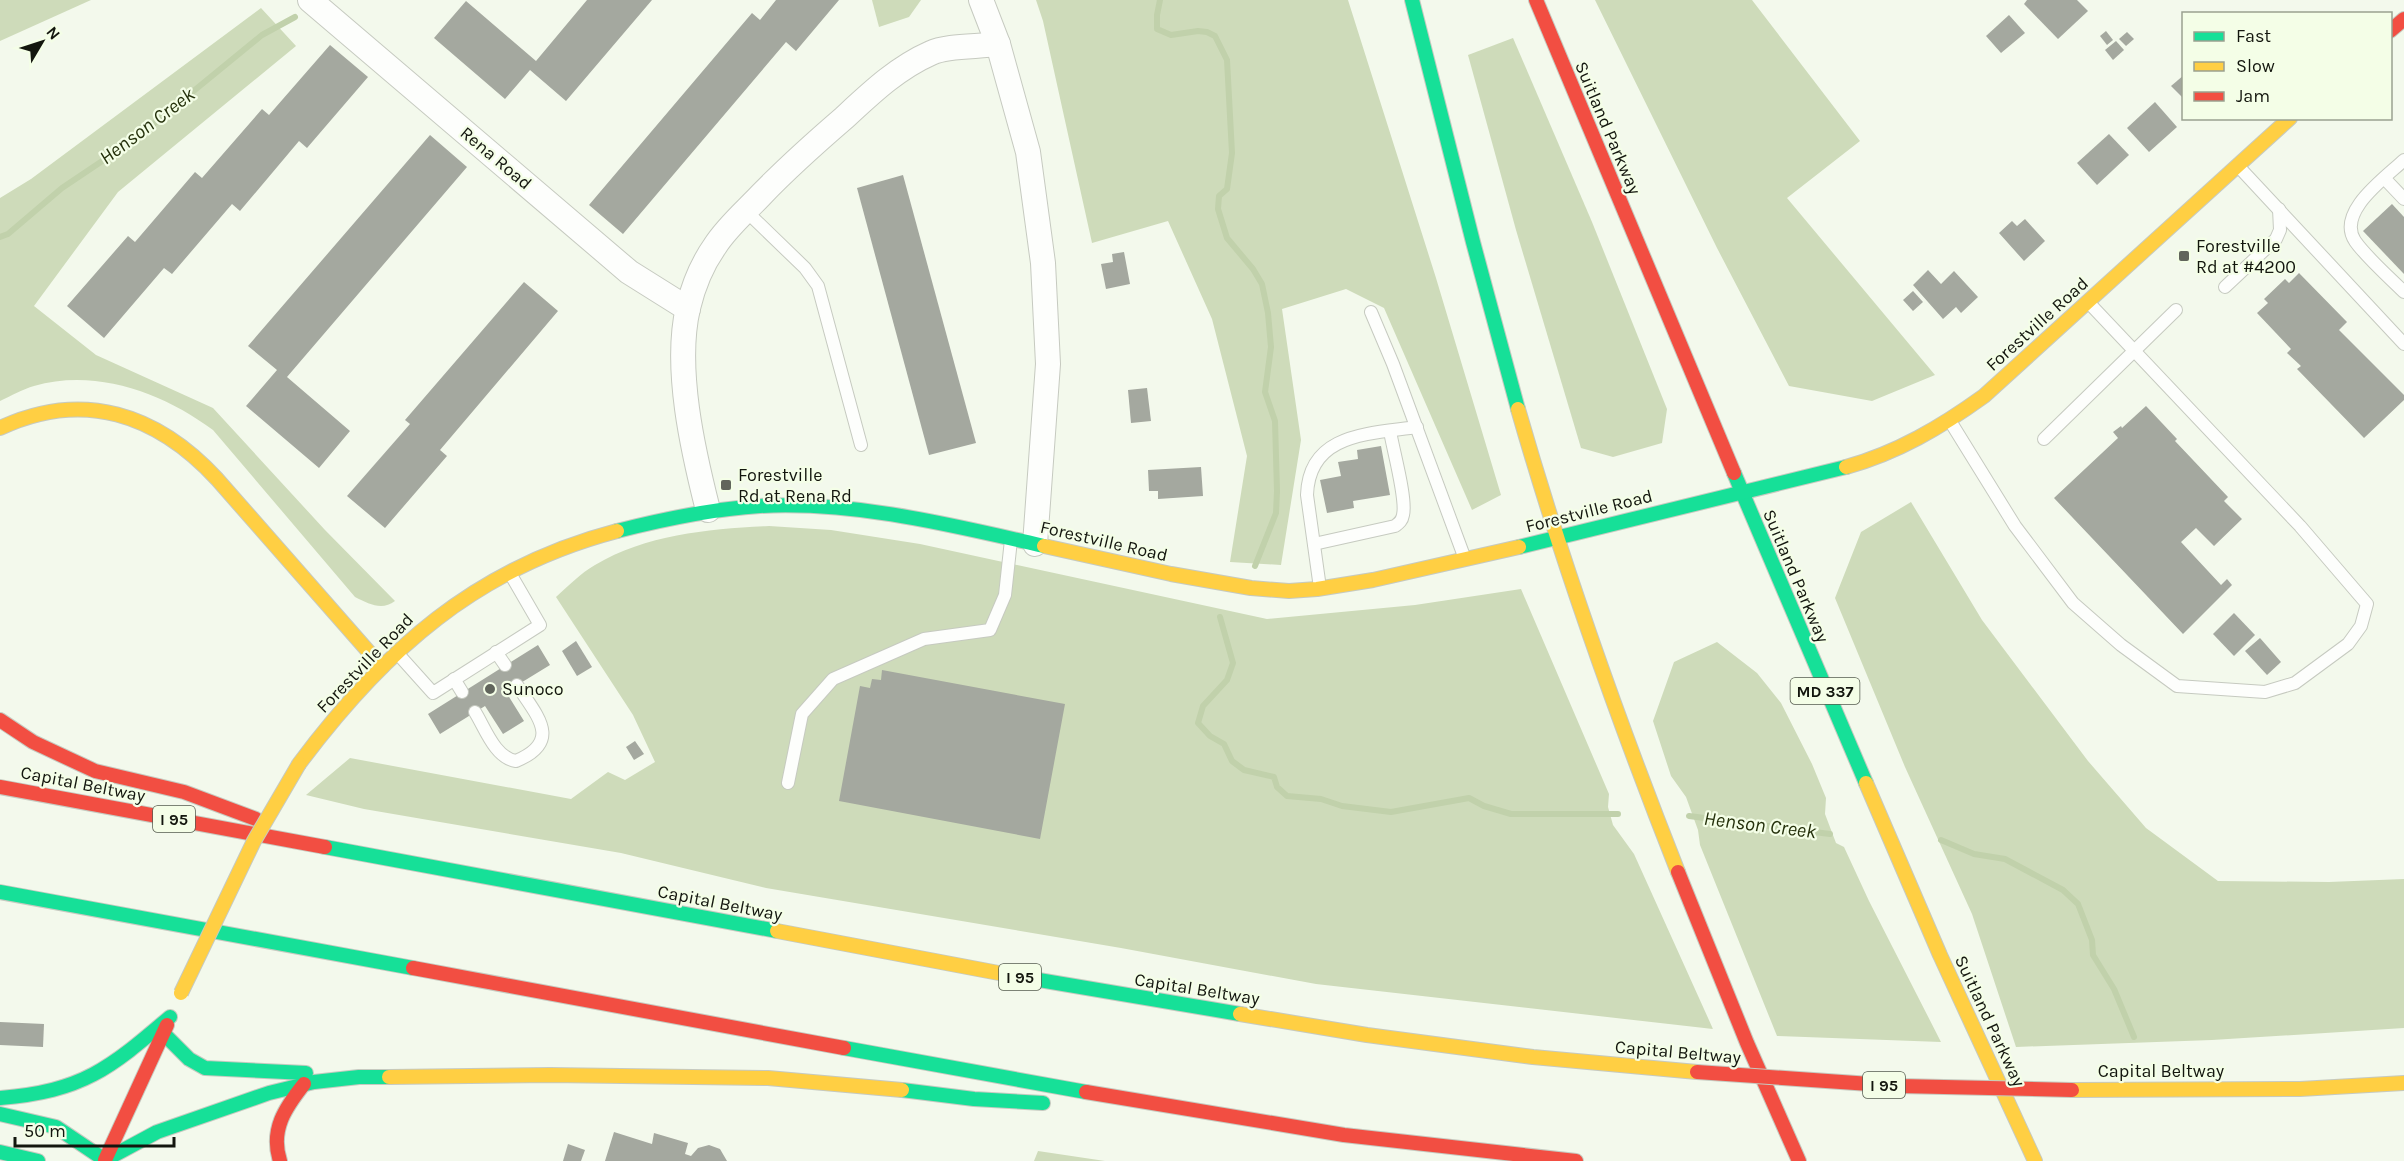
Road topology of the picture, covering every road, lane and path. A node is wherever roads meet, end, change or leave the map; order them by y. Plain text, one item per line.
1 (310, 0) edge
2 (981, 0) edge
3 (1412, 0) edge
4 (1536, 0) edge
5 (2404, 19) edge
6 (2392, 30) edge
7 (998, 44) junction
8 (2288, 120) edge
9 (2404, 160) edge
10 (2237, 165) junction
11 (2385, 179) junction
12 (2404, 199) edge
13 (2279, 209) junction
14 (746, 211) junction
15 (2225, 287) dead end
16 (2404, 292) edge
17 (2088, 302) junction
18 (688, 309) junction
19 (2176, 310) dead end
20 (1371, 312) dead end
21 (2404, 344) edge
22 (2134, 350) junction
23 (1950, 421) junction
24 (1417, 427) junction
25 (0, 428) edge
26 (1390, 431) junction
27 (2044, 439) dead end
28 (861, 445) dead end
29 (1741, 492) junction
30 (708, 510) junction
31 (1011, 538) junction
32 (1558, 538) junction
33 (1035, 544) junction
34 (1314, 544) junction
35 (1466, 560) junction
36 (510, 573) junction
37 (1320, 589) junction
38 (397, 652) junction
39 (496, 652) junction
40 (505, 665) dead end
41 (382, 667) junction
42 (454, 679) junction
43 (517, 685) dead end
44 (462, 692) dead end
45 (475, 712) dead end
46 (0, 720) edge
47 (788, 783) dead end
48 (0, 787) edge
49 (348, 852) junction
50 (0, 892) edge
51 (170, 1017) junction
52 (163, 1033) junction
53 (335, 1078) junction
54 (2404, 1083) edge
55 (304, 1084) junction
56 (0, 1098) edge
57 (1055, 1103) dead end
58 (1079, 1104) dead end
59 (1184, 1109) junction
60 (0, 1114) edge
61 (0, 1152) edge
62 (108, 1160) edge
63 (38, 1161) edge
64 (77, 1161) edge
65 (280, 1161) edge
66 (1576, 1161) edge
67 (1799, 1161) edge
68 (2035, 1161) edge

1 - 18 street, Rena Road
2 - 7 street
3 - 32 main road
4 - 29 main road, Suitland Parkway
5 - 6 main road
7 - 14 street
7 - 33 street
8 - 10 main road, Forestville Road
9 - 11 lane
10 - 13 lane
10 - 17 main road, Forestville Road
11 - 12 lane
11 - 16 lane
13 - 15 lane
13 - 21 lane
14 - 18 street
14 - 28 lane
17 - 22 lane
17 - 23 main road, Forestville Road
18 - 30 street
19 - 22 lane
20 - 24 lane
22 - 23 lane
22 - 27 lane
23 - 29 main road, Forestville Road
24 - 26 lane
24 - 35 lane
25 - 41 main road
26 - 34 lane
26 - 34 lane
29 - 32 main road, Forestville Road
29 - 68 main road, Suitland Parkway / MD 337
30 - 31 main road, Forestville Road
30 - 36 main road, Forestville Road
31 - 33 main road, Forestville Road
31 - 47 lane
32 - 35 main road, Forestville Road
32 - 67 main road
33 - 37 main road, Forestville Road
34 - 37 lane
35 - 37 main road, Forestville Road
36 - 38 main road, Forestville Road
36 - 39 lane
38 - 41 main road, Forestville Road
38 - 42 lane
39 - 40 lane
39 - 42 lane
41 - 51 main road, Forestville Road, bridge
42 - 44 lane
43 - 45 lane
46 - 49 main road
48 - 49 main road, Capital Beltway / I 95
49 - 54 main road, Capital Beltway / I 95, bridge
50 - 59 main road
51 - 52 main road, Forestville Road
51 - 56 main road
52 - 53 main road
52 - 62 main road, Forestville Road
53 - 55 main road
53 - 57 main road
55 - 62 main road
55 - 65 main road
58 - 59 main road
59 - 66 main road
60 - 62 main road
61 - 63 main road
62 - 64 main road

